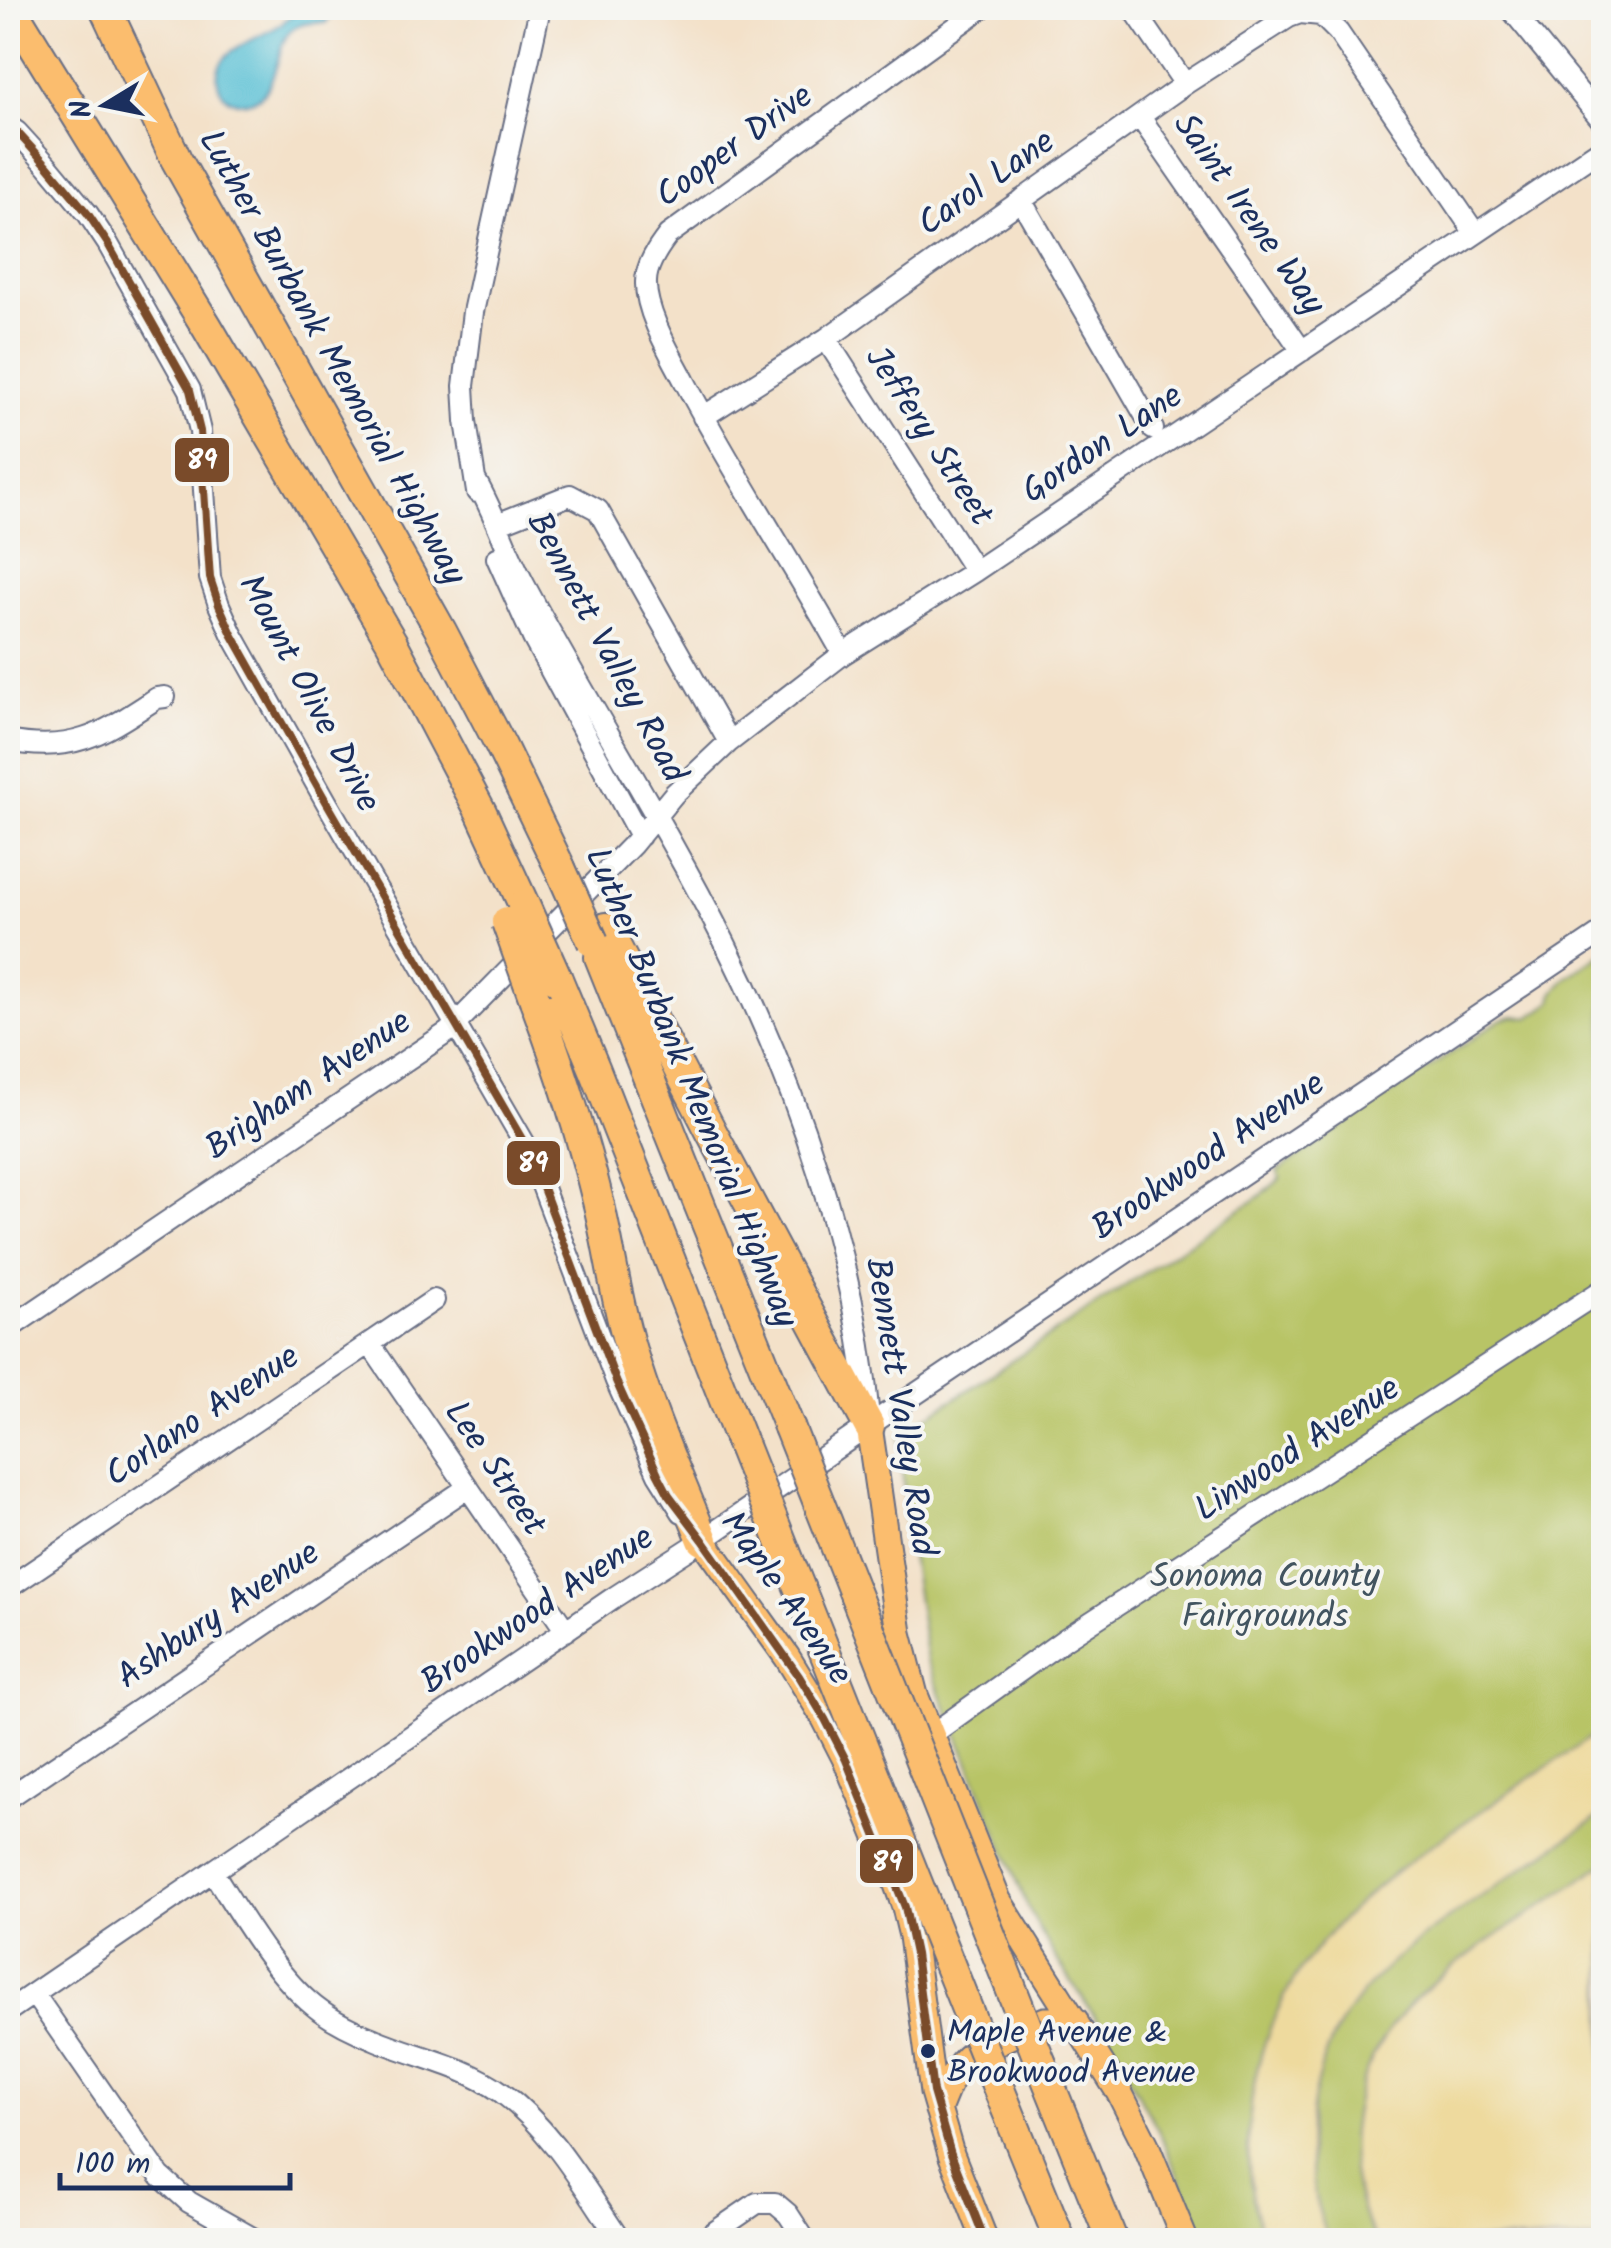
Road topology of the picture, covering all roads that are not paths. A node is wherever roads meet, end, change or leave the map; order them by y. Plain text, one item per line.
1 (11, 8) edge
2 (36, 8) edge
3 (105, 8) edge
4 (540, 8) edge
5 (982, 8) edge
6 (1133, 8) edge
7 (1510, 8) edge
8 (1185, 84) junction
9 (1140, 116) junction
10 (1604, 123) edge
11 (8, 126) edge
12 (1604, 147) edge
13 (1021, 200) junction
14 (1475, 232) junction
15 (207, 328) junction
16 (826, 338) junction
17 (1302, 351) junction
18 (704, 417) junction
19 (1153, 430) dead end
20 (476, 481) junction
21 (497, 524) junction
22 (975, 572) junction
23 (843, 654) junction
24 (165, 697) dead end
25 (8, 741) edge
26 (729, 742) junction
27 (657, 816) junction
28 (640, 836) junction
29 (1604, 932) edge
30 (600, 935) junction
31 (546, 989) junction
32 (456, 1024) junction
33 (8, 1054) edge
34 (8, 1065) edge
35 (1604, 1289) edge
36 (434, 1300) dead end
37 (8, 1328) edge
38 (370, 1344) junction
39 (870, 1426) junction
40 (467, 1488) junction
41 (704, 1540) junction
42 (8, 1588) edge
43 (566, 1630) junction
44 (931, 1735) junction
45 (8, 1798) edge
46 (213, 1872) junction
47 (34, 1994) junction
48 (8, 2011) edge
49 (1075, 2020) junction
50 (938, 2110) junction
51 (256, 2240) edge
52 (620, 2240) edge
53 (703, 2240) edge
54 (805, 2240) edge
55 (984, 2240) edge
56 (1060, 2240) edge
57 (1112, 2240) edge
58 (1185, 2240) edge

1 - 15 highway
2 - 15 highway
3 - 30 highway, Luther Burbank Memorial Highway, bridge
4 - 20 street, Bennett Valley Road
5 - 18 street, Cooper Drive
6 - 8 street
7 - 10 street
8 - 9 street, Carol Lane
8 - 14 street, Carol Lane
9 - 13 street, Carol Lane
9 - 17 street, Saint Irene Way
11 - 32 street, Mount Olive Drive
12 - 14 street, Gordon Lane
13 - 16 street, Carol Lane
13 - 19 street
14 - 17 street, Gordon Lane
15 - 31 highway, bridge
16 - 18 street, Carol Lane
16 - 22 street, Jeffery Street
17 - 22 street, Gordon Lane
18 - 23 street, Cooper Drive
20 - 21 street, Bennett Valley Road
20 - 28 street, Bennett Valley Road
21 - 26 street
21 - 27 street, Bennett Valley Road
22 - 23 street, Gordon Lane
23 - 26 street, Gordon Lane
24 - 25 street
26 - 27 street, Gordon Lane
27 - 28 street, Brigham Avenue
27 - 39 street, Bennett Valley Road
28 - 32 street, Brigham Avenue
29 - 39 street, Brookwood Avenue
30 - 39 highway
30 - 57 highway, Luther Burbank Memorial Highway, bridge
31 - 41 highway
31 - 56 highway, bridge
32 - 37 street, Brigham Avenue
32 - 41 street, Maple Avenue
33 - 34 street
35 - 44 street, Linwood Avenue
36 - 38 street, Corlano Avenue
38 - 40 street, Lee Street
38 - 42 street, Corlano Avenue
39 - 41 street, Brookwood Avenue
39 - 44 main road, Bennett Valley Road
40 - 43 street, Lee Street
40 - 45 street, Ashbury Avenue
41 - 43 street, Brookwood Avenue
41 - 50 main road, Maple Avenue
43 - 46 street, Brookwood Avenue
44 - 49 main road, Bennett Valley Road
46 - 47 street, Brookwood Avenue
46 - 52 street
47 - 48 street, Brookwood Avenue
47 - 51 street
49 - 50 main road
49 - 58 main road, Bennett Valley Road
50 - 55 main road, Maple Avenue
53 - 54 street

